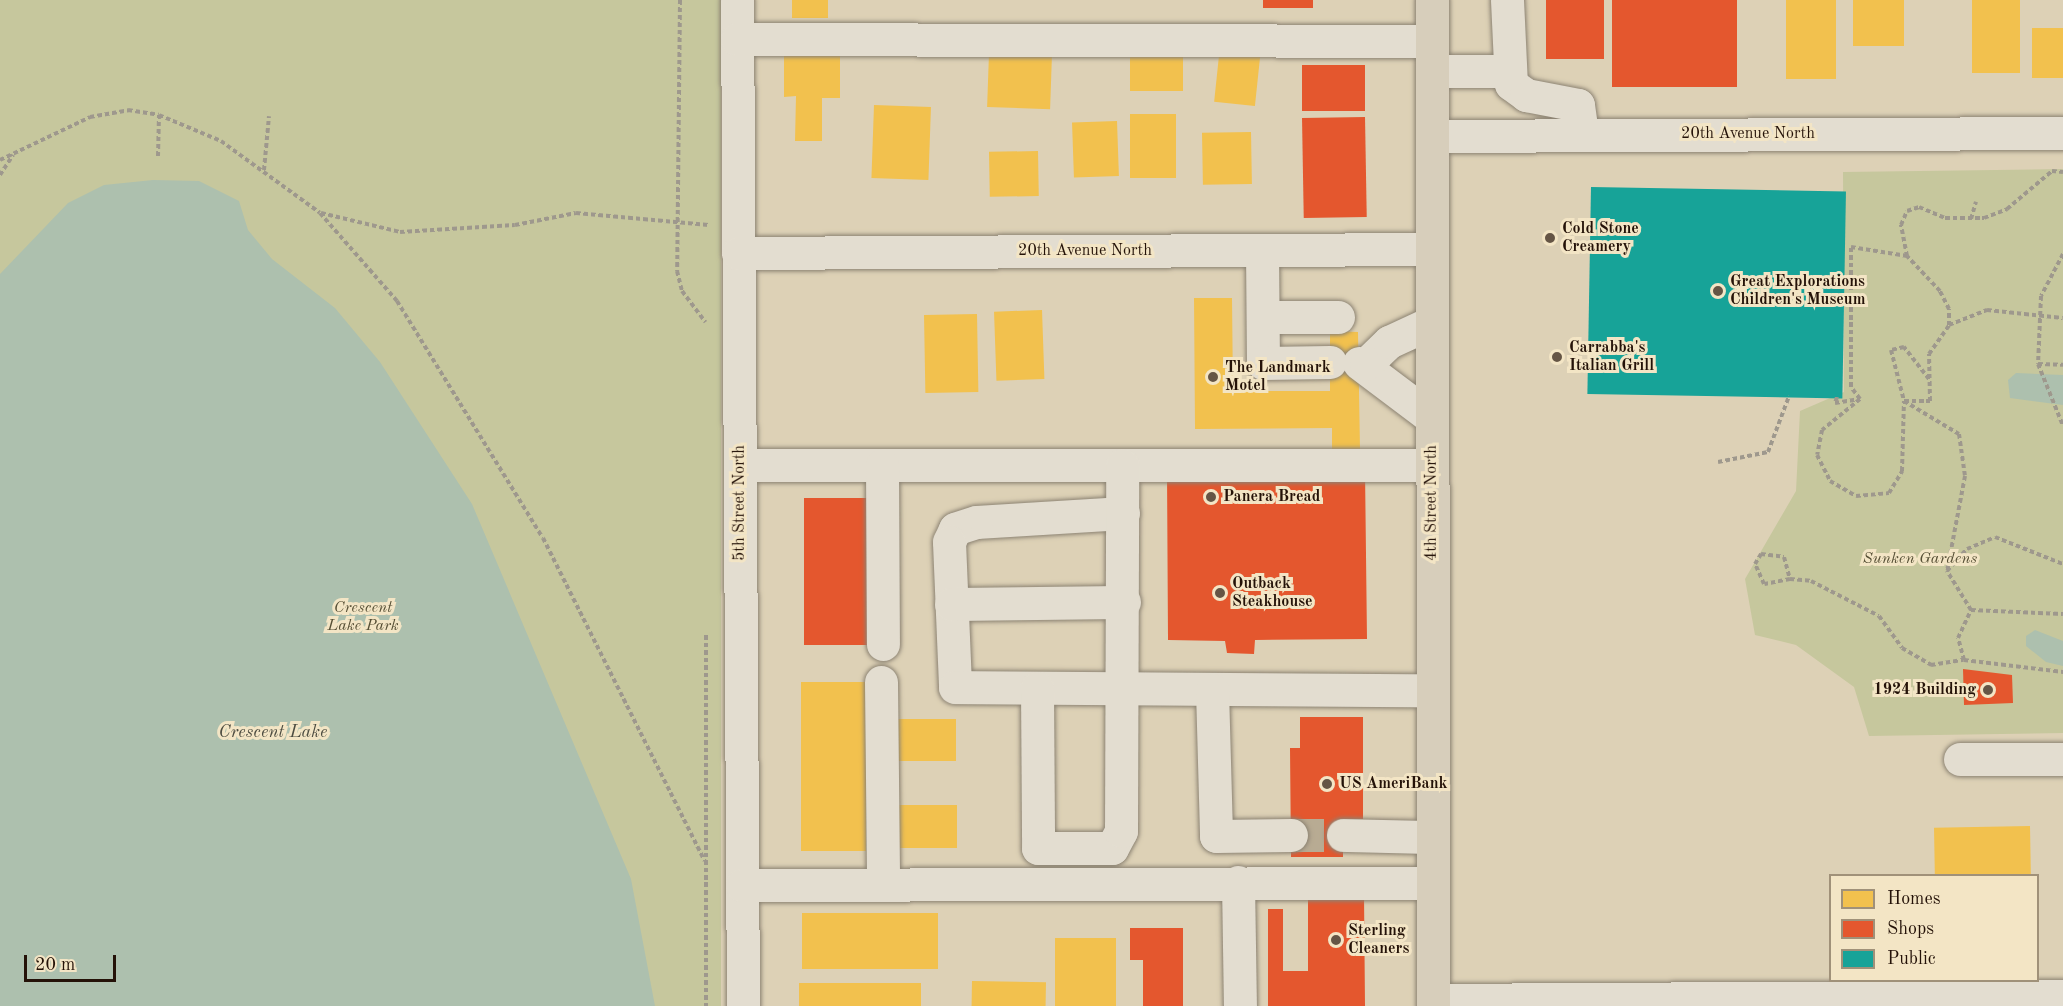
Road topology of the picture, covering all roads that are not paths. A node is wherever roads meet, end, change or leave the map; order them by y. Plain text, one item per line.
1 (737, 0) edge
2 (1432, 0) edge
3 (1507, 0) edge
4 (737, 39) junction
5 (1432, 56) junction
6 (1509, 70) junction
7 (2063, 133) edge
8 (1582, 135) junction
9 (1432, 136) junction
10 (738, 241) junction
11 (1432, 249) junction
12 (1262, 250) junction
13 (1264, 317) junction
14 (1338, 317) dead end
15 (1432, 322) junction
16 (1352, 363) junction
17 (1432, 418) junction
18 (740, 465) junction
19 (882, 465) junction
20 (1122, 465) junction
21 (1432, 465) junction
22 (1123, 513) junction
23 (1124, 602) junction
24 (951, 604) junction
25 (883, 644) dead end
26 (881, 682) dead end
27 (1037, 688) junction
28 (1122, 689) junction
29 (1212, 690) junction
30 (1432, 690) junction
31 (1960, 759) dead end
32 (2063, 759) edge
33 (1291, 836) tunnel mouth
34 (1343, 836) tunnel mouth
35 (1433, 837) junction
36 (1238, 882) junction
37 (1432, 883) junction
38 (883, 884) junction
39 (742, 885) junction
40 (2063, 996) edge
41 (1432, 1003) edge
42 (742, 1006) edge
43 (1240, 1006) edge

1 - 4 street, 5th Street North
2 - 5 main road, 4th Street North
3 - 6 street
4 - 5 street
4 - 10 street, 5th Street North
5 - 6 street
5 - 9 main road, 4th Street North
6 - 8 street
7 - 8 street, 20th Avenue North
8 - 9 street, 20th Avenue North
9 - 11 main road, 4th Street North
10 - 12 street, 20th Avenue North
10 - 18 street, 5th Street North
11 - 12 street, 20th Avenue North
11 - 15 main road, 4th Street North
12 - 13 street
13 - 14 street
13 - 16 street
15 - 16 street
15 - 17 main road, 4th Street North
16 - 17 street
17 - 21 main road, 4th Street North
18 - 19 street
18 - 39 street, 5th Street North
19 - 20 street
19 - 25 street
20 - 21 street
20 - 22 street
21 - 30 main road, 4th Street North
22 - 23 street
22 - 24 street
23 - 24 street
23 - 28 street
24 - 27 street
26 - 38 street
27 - 28 street
27 - 28 street
28 - 29 street
29 - 30 street
29 - 33 street
30 - 35 main road, 4th Street North
31 - 32 street
34 - 35 street
35 - 37 main road, 4th Street North
36 - 37 street
36 - 38 street
36 - 43 street
37 - 41 main road, 4th Street North
38 - 39 street
39 - 42 street, 5th Street North
40 - 41 street

